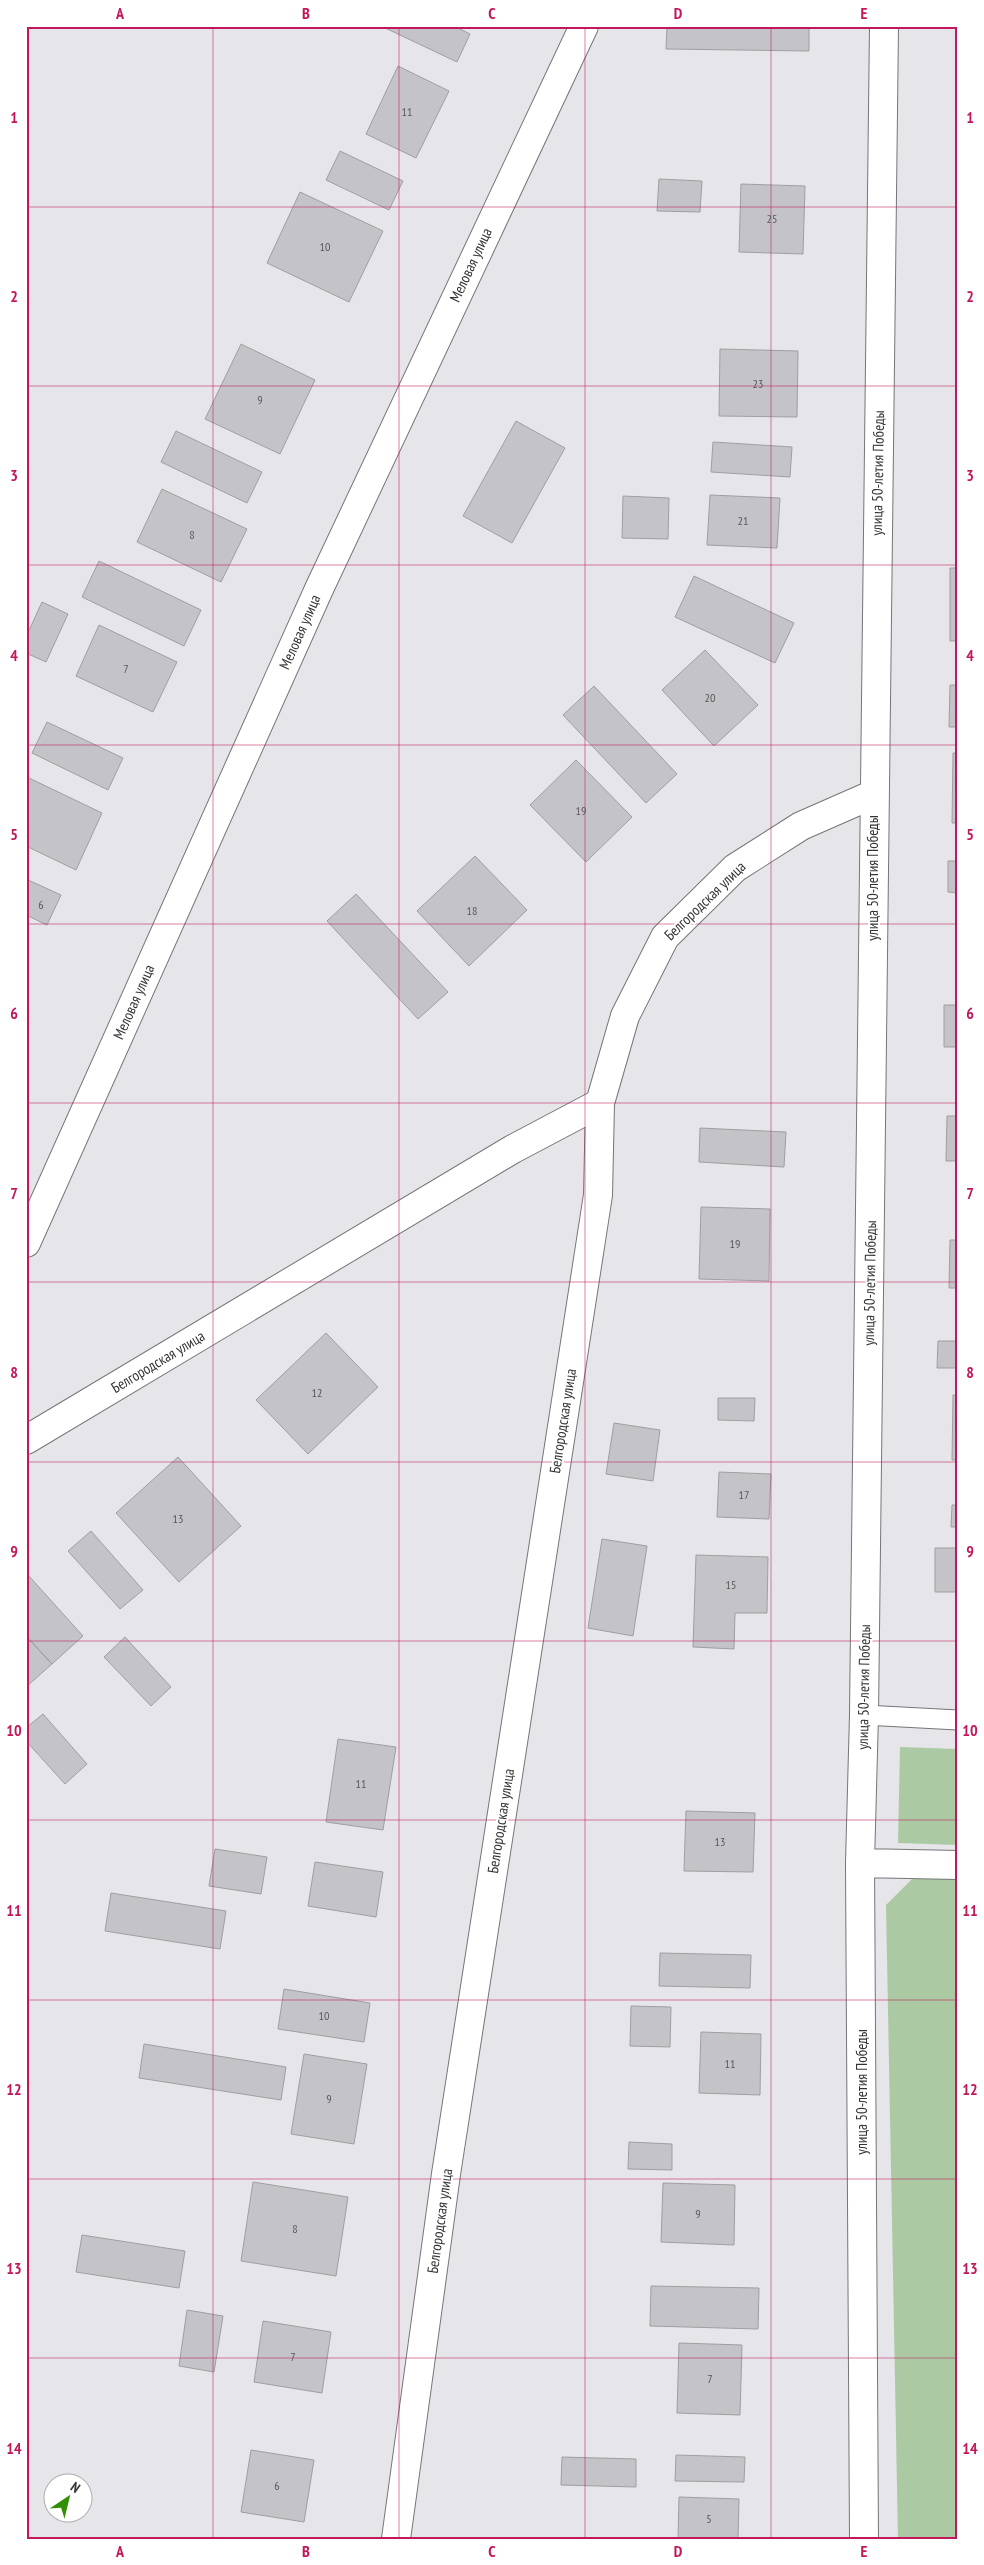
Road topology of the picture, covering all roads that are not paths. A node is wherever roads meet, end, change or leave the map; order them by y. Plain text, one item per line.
1 (584, 26) edge
2 (884, 26) edge
3 (874, 794) junction
4 (600, 1103) junction
5 (26, 1243) edge
6 (26, 1440) edge
7 (864, 1715) junction
8 (958, 1720) edge
9 (860, 1863) junction
10 (958, 1865) edge
11 (396, 2539) edge
12 (864, 2539) edge

1 - 5 street, Меловая улица
2 - 3 street, улица 50-летия Победы
3 - 4 street, Белгородская улица
3 - 7 street, улица 50-летия Победы
4 - 6 street, Белгородская улица
4 - 11 street, Белгородская улица
7 - 8 lane
7 - 9 street, улица 50-летия Победы
9 - 10 street
9 - 12 street, улица 50-летия Победы

